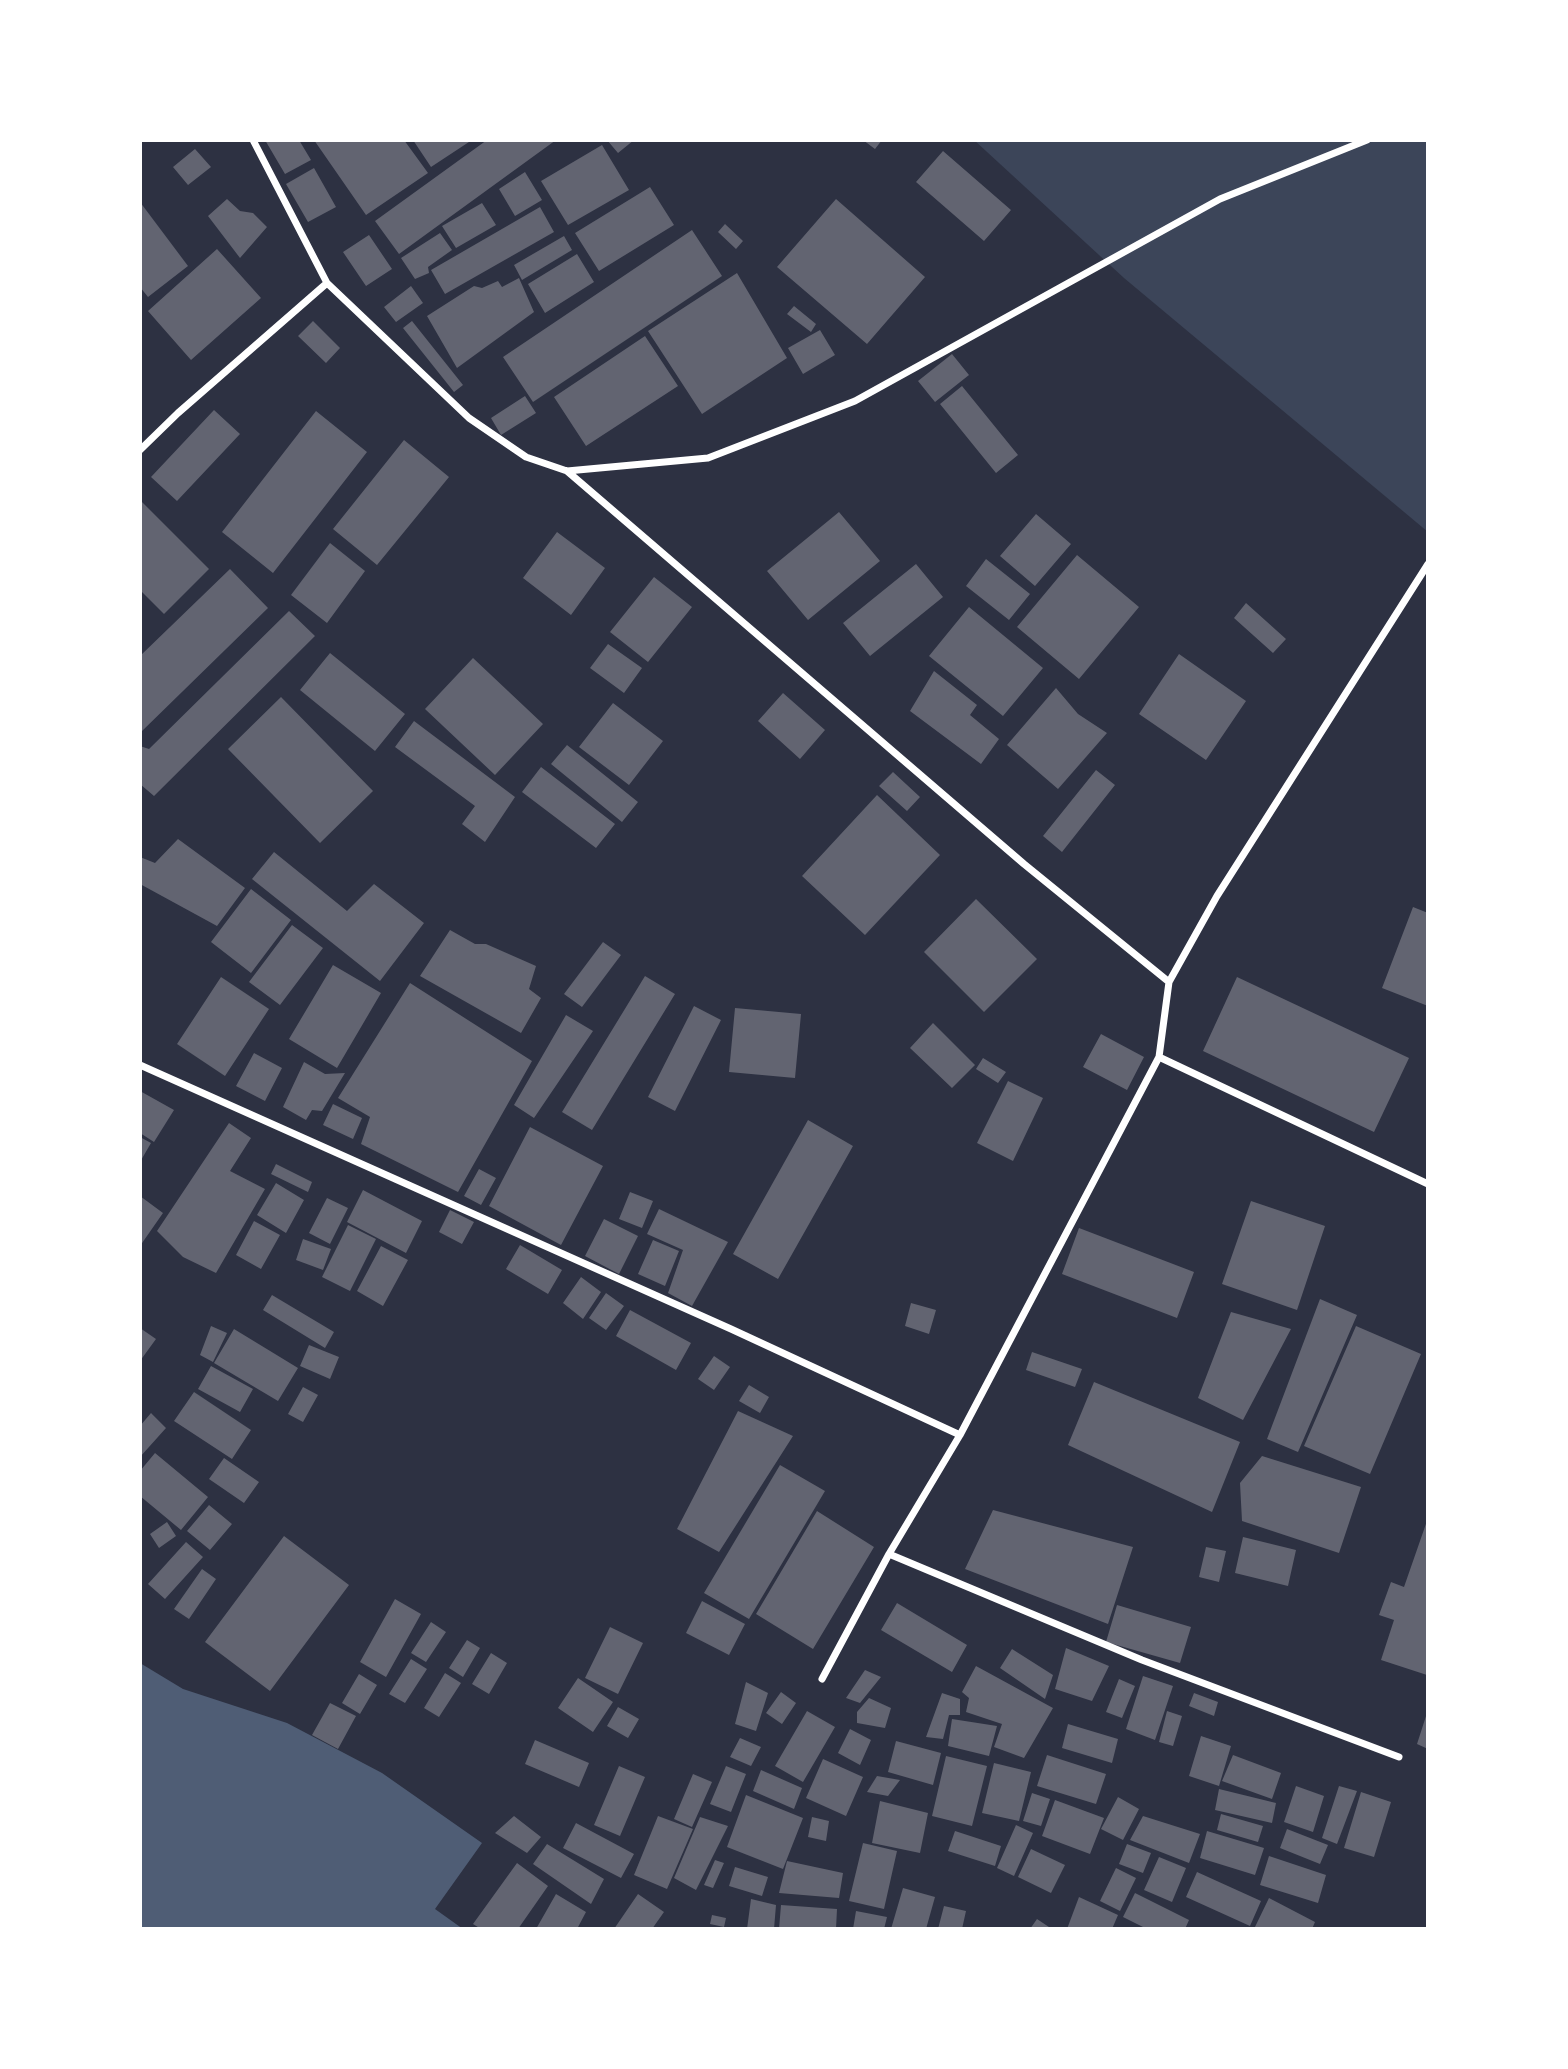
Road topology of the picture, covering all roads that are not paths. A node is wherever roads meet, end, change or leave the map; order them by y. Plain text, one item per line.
1 (253, 140) edge
2 (1367, 140) edge
3 (327, 283) junction
4 (140, 450) edge
5 (568, 471) junction
6 (1428, 564) edge
7 (1170, 982) junction
8 (1158, 1057) junction
9 (140, 1065) edge
10 (1428, 1184) edge
11 (960, 1435) junction
12 (889, 1554) junction
13 (822, 1679) dead end
14 (1399, 1756) dead end

1 - 3 street
2 - 5 street
3 - 4 street
3 - 5 street
5 - 7 street
6 - 7 street
7 - 8 street
8 - 10 street
8 - 11 street
9 - 11 street
11 - 12 street
12 - 13 street
12 - 14 street

